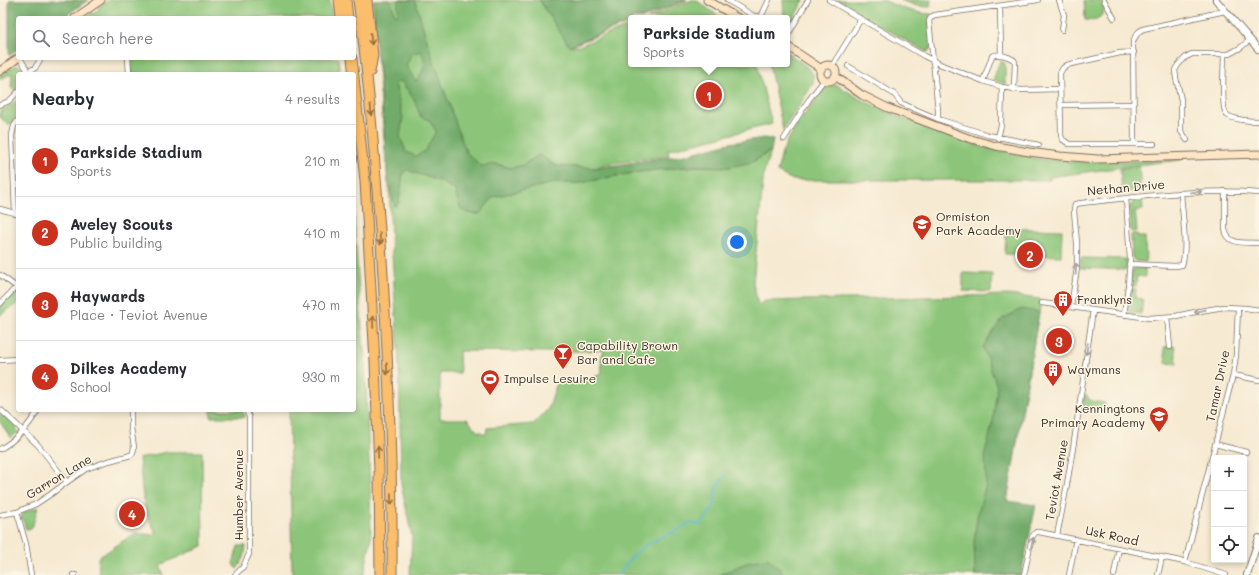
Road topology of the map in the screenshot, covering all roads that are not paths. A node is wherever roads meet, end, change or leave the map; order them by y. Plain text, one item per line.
1 (101, 0) edge
2 (338, 0) edge
3 (346, 0) edge
4 (359, 0) edge
5 (367, 0) edge
6 (707, 0) edge
7 (727, 0) edge
8 (769, 0) edge
9 (808, 0) edge
10 (829, 0) edge
11 (1038, 0) edge
12 (1059, 0) edge
13 (1104, 0) edge
14 (1216, 0) edge
15 (1000, 6) junction
16 (1225, 11) junction
17 (733, 15) edge
18 (752, 15) edge
19 (762, 15) edge
20 (78, 16) edge
21 (341, 16) edge
22 (348, 16) edge
23 (1114, 18) dead end
24 (861, 19) junction
25 (790, 30) edge
26 (1062, 30) dead end
27 (1250, 40) junction
28 (790, 48) edge
29 (1259, 50) edge
30 (1134, 52) junction
31 (1224, 54) junction
32 (1001, 55) junction
33 (16, 60) edge
34 (20, 60) edge
35 (40, 60) edge
36 (128, 60) edge
37 (346, 60) edge
38 (352, 60) edge
39 (934, 61) junction
40 (832, 66) junction
41 (848, 66) dead end
42 (820, 68) junction
43 (0, 70) edge
44 (28, 72) edge
45 (29, 72) edge
46 (128, 72) edge
47 (349, 72) edge
48 (354, 72) edge
49 (835, 76) junction
50 (824, 80) junction
51 (983, 81) junction
52 (369, 84) junction
53 (1002, 87) junction
54 (1014, 89) junction
55 (1060, 89) junction
56 (356, 93) edge
57 (16, 96) edge
58 (1134, 104) junction
59 (0, 105) edge
60 (1061, 105) junction
61 (938, 119) junction
62 (1259, 121) edge
63 (16, 123) edge
64 (998, 138) junction
65 (784, 139) dead end
66 (1187, 140) dead end
67 (356, 143) edge
68 (1134, 144) junction
69 (1154, 144) dead end
70 (1039, 145) dead end
71 (1259, 154) edge
72 (1225, 191) junction
73 (1181, 193) junction
74 (1259, 193) edge
75 (16, 198) edge
76 (1126, 198) junction
77 (0, 209) edge
78 (16, 214) edge
79 (1259, 243) edge
80 (1130, 264) junction
81 (370, 270) junction
82 (0, 274) edge
83 (16, 285) edge
84 (16, 288) edge
85 (1042, 303) dead end
86 (0, 304) edge
87 (1071, 307) junction
88 (1238, 308) junction
89 (1093, 310) junction
90 (1259, 310) edge
91 (1124, 315) junction
92 (1167, 317) junction
93 (1170, 347) dead end
94 (16, 359) edge
95 (0, 360) edge
96 (1233, 375) junction
97 (1259, 380) edge
98 (1, 410) edge
99 (36, 412) edge
100 (130, 412) edge
101 (247, 412) edge
102 (23, 430) junction
103 (1215, 444) junction
104 (0, 449) edge
105 (1246, 452) dead end
106 (67, 482) junction
107 (17, 512) junction
108 (0, 516) edge
109 (1057, 535) junction
110 (1259, 538) edge
111 (1076, 539) junction
112 (1119, 548) junction
113 (1162, 557) junction
114 (1186, 562) junction
115 (31, 575) edge
116 (235, 575) edge
117 (380, 575) edge
118 (392, 575) edge
119 (1024, 575) edge
120 (1069, 575) edge
121 (1114, 575) edge
122 (1158, 575) edge
123 (1226, 575) edge
124 (1247, 575) edge

1 - 20 main road
2 - 21 highway
3 - 22 highway
4 - 52 highway
5 -> 52 highway
6 - 17 main road
7 - 18 street
8 - 19 street
9 - 25 street
10 - 24 street
11 - 15 street
12 - 26 street
13 - 23 street
14 - 16 street
15 - 32 street
15 - 39 street
16 - 27 street
16 - 30 street
24 - 39 street
24 - 40 street
27 - 29 street
27 - 31 street
28 - 42 main road
30 - 55 street
30 - 58 street
31 - 62 street
31 - 66 street
32 - 51 street
32 - 54 street
33 - 43 main road
34 - 44 street
35 - 45 street
36 - 46 street
37 - 47 highway
38 - 48 highway
39 - 51 street
39 - 61 street
40 - 42 main road
40 - 49 main road
41 - 61 street
42 - 50 main road
49 - 50 main road
49 - 71 main road
50 - 65 street
51 - 53 street
52 -> 118 highway
53 - 54 street
53 - 64 street
54 - 55 street
55 - 60 street
56 - 81 highway
57 - 59 street
58 - 60 street
58 - 68 street
60 - 68 street
61 - 64 street
63 - 75 street
64 - 70 street
67 - 81 highway
68 - 69 street
73 -> 72 street, Nethan Drive
72 - 74 street, Nethan Drive
72 - 79 street
73 - 76 street, Nethan Drive
73 - 80 street
76 - 80 street
87 -> 76 street, Nethan Drive
77 - 78 street
80 - 91 street
117 -> 81 highway
82 - 83 street
84 - 86 street
85 - 87 street
87 - 89 street
88 - 90 street
88 -> 92 street
88 - 96 street, Tamar Drive
89 - 91 street
89 -> 109 street, Teviot Avenue
91 - 92 street
92 - 93 street
94 - 95 street
96 - 97 street
96 - 103 street, Tamar Drive
98 - 102 street
99 - 102 street
100 - 106 street, Garron Lane
101 - 116 street, Humber Avenue
102 - 104 street
102 - 106 street
103 - 105 street
103 - 114 street, Tamar Drive
106 - 107 street, Garron Lane
107 - 108 street, Garron Lane
107 - 115 street
109 - 111 street, Usk Road
119 -> 109 street, Usk Road
110 - 124 street
111 - 112 street, Usk Road
111 - 120 street
112 - 113 street, Usk Road
112 - 121 street
113 - 114 street, Usk Road
113 - 122 street
114 - 123 street, Usk Road

